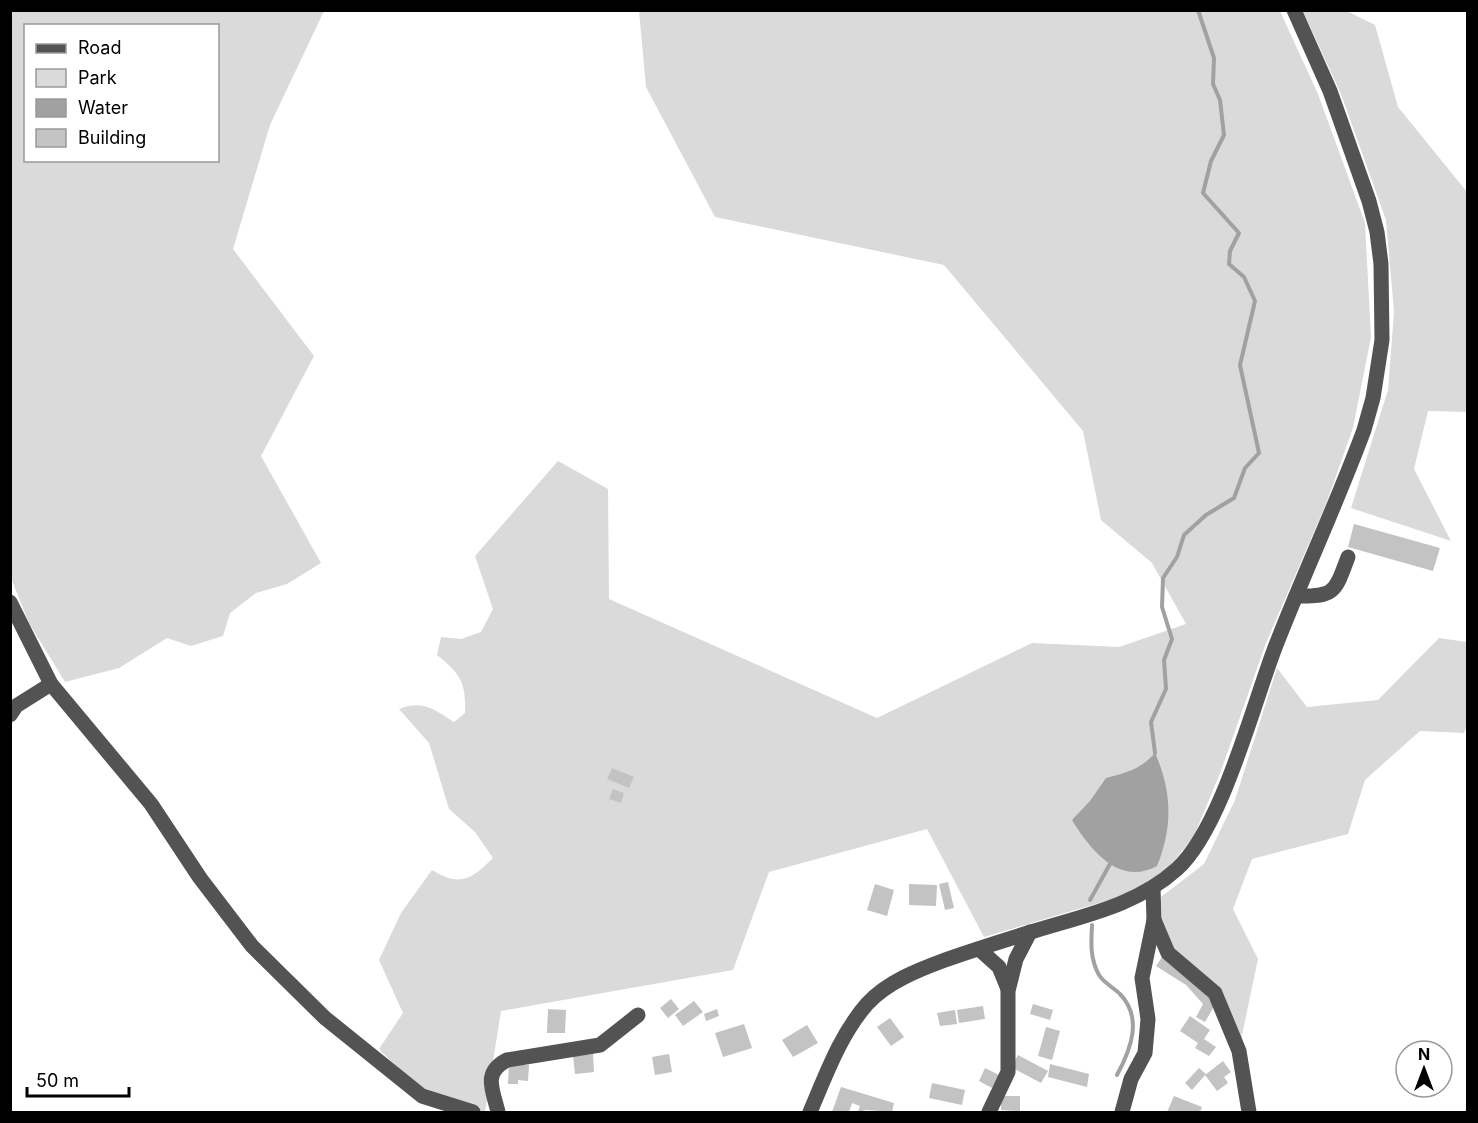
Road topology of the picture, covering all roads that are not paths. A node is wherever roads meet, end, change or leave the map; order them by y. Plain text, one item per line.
1 (1294, 10) edge
2 (1348, 557) dead end
3 (1296, 596) junction
4 (10, 602) edge
5 (51, 684) junction
6 (10, 715) edge
7 (1153, 888) junction
8 (1154, 920) junction
9 (1030, 932) junction
10 (979, 949) junction
11 (1008, 991) junction
12 (638, 1015) dead end
13 (473, 1113) edge
14 (498, 1113) edge
15 (810, 1113) edge
16 (989, 1113) edge
17 (1122, 1113) edge
18 (1249, 1113) edge

1 - 3 street
2 - 3 street
3 - 7 street
4 - 5 street
5 - 6 street
5 - 13 street
7 - 8 street
7 - 9 street
8 - 17 street
8 - 18 street
9 - 10 street
9 - 11 street
10 - 11 street
10 - 15 street
11 - 16 street
12 - 14 street

